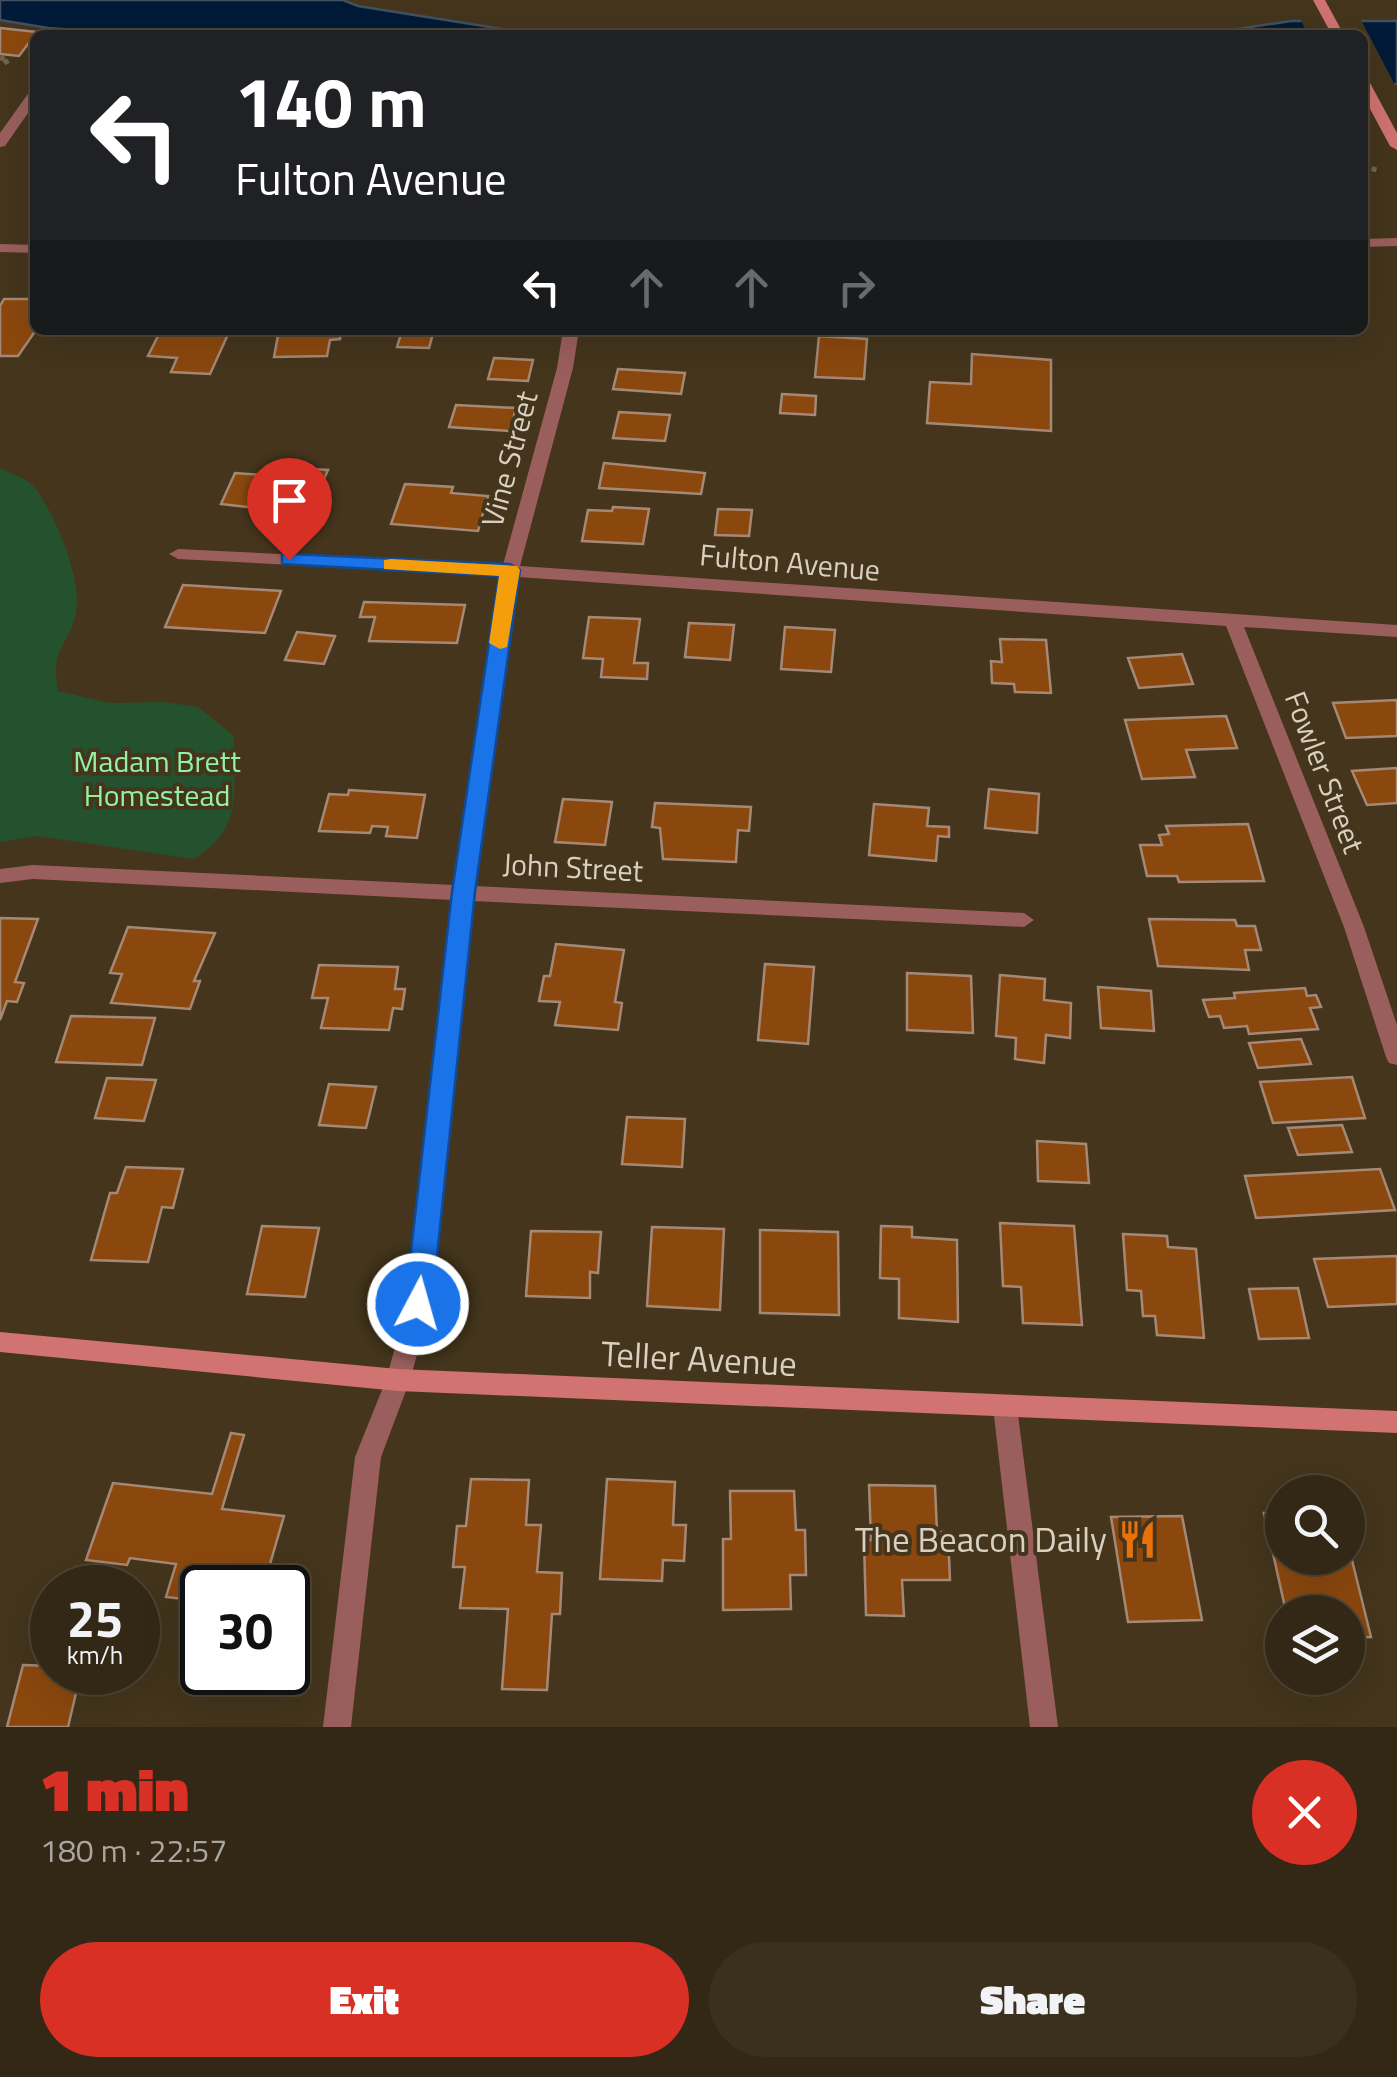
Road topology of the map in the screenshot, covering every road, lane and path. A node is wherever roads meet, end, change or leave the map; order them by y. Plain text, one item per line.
1 (1319, 0) edge
2 (1335, 30) edge
3 (1368, 92) edge
4 (2, 110) edge
5 (29, 112) edge
6 (0, 143) edge
7 (1397, 146) edge
8 (1368, 168) edge
9 (1384, 172) dead end
10 (1368, 242) edge
11 (1397, 242) edge
12 (0, 248) edge
13 (30, 250) edge
14 (570, 335) edge
15 (178, 554) dead end
16 (510, 570) junction
17 (1234, 622) junction
18 (1397, 631) edge
19 (0, 876) edge
20 (464, 892) junction
21 (1024, 920) dead end
22 (1397, 1058) edge
23 (0, 1342) edge
24 (398, 1380) junction
25 (1006, 1406) junction
26 (1397, 1422) edge
27 (337, 1727) edge
28 (1044, 1727) edge

1 - 2 street
3 - 7 street
4 - 5 street
5 - 6 street
8 - 9 path
10 - 11 street
12 - 13 street
14 - 16 street, Vine Street
15 - 16 street, Fulton Avenue
16 - 17 street, Fulton Avenue
16 - 20 street, Vine Street
17 - 18 street, Fulton Avenue
17 - 22 street, Fowler Street
19 - 20 street, John Street
20 - 21 street, John Street
20 - 24 street, Vine Street
23 - 24 street, Teller Avenue
24 - 25 street, Teller Avenue
24 - 27 street, Vine Street
25 - 26 street, Teller Avenue
25 - 28 street

